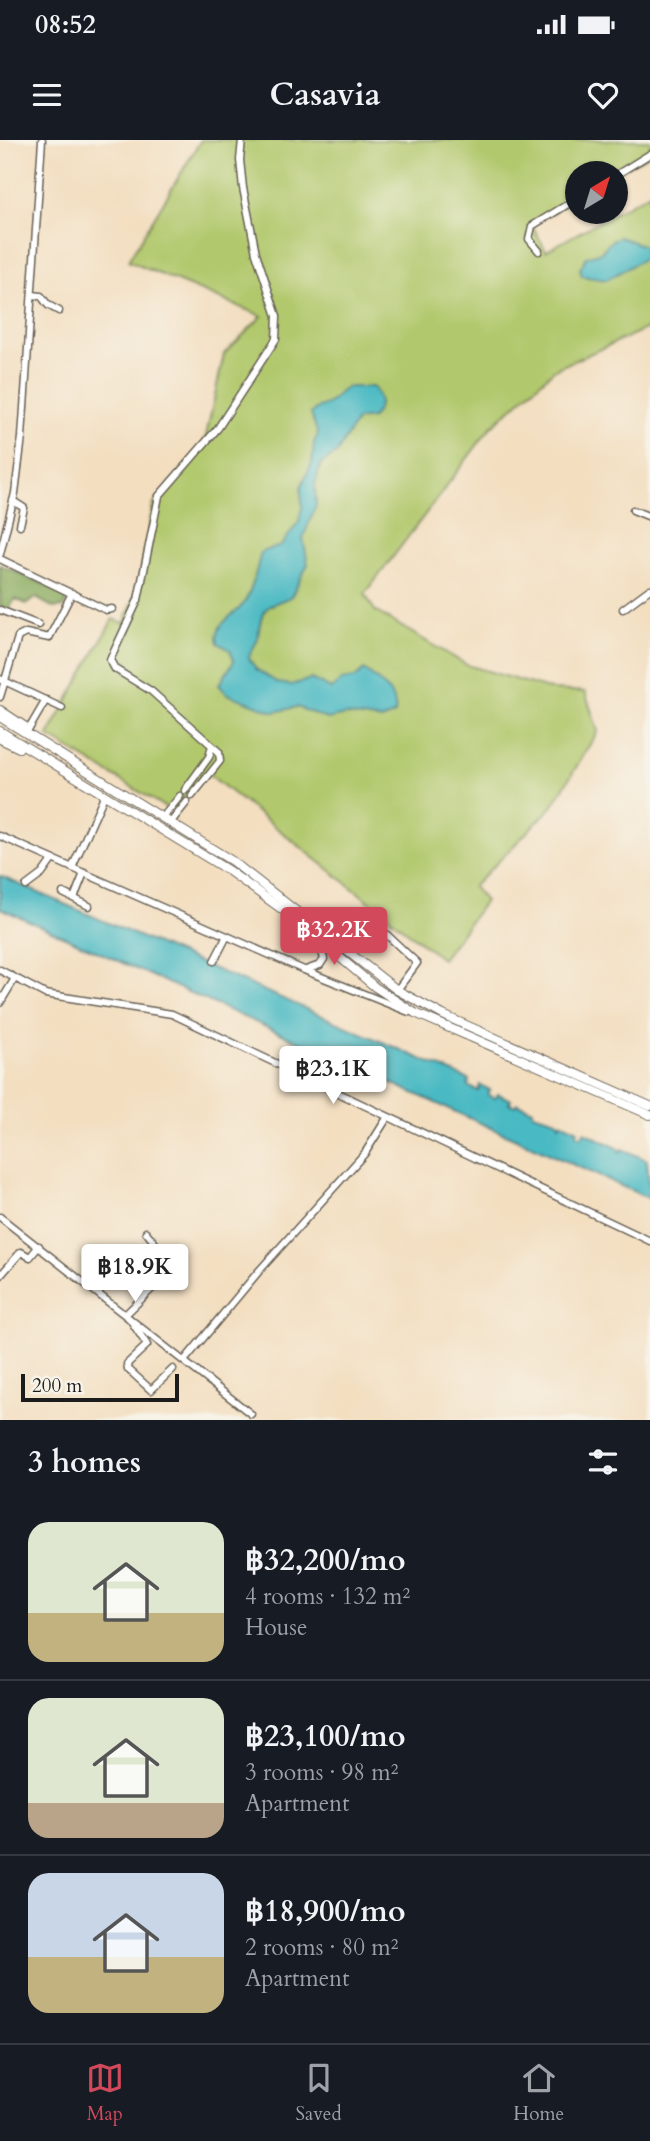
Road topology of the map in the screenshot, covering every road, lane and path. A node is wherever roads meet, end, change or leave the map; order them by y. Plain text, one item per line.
1 (42, 140) edge
2 (242, 140) edge
3 (650, 154) edge
4 (628, 168) edge
5 (565, 206) edge
6 (539, 251) dead end
7 (33, 295) junction
8 (59, 311) dead end
9 (13, 501) junction
10 (633, 510) dead end
11 (0, 511) edge
12 (10, 516) junction
13 (650, 517) edge
14 (20, 525) dead end
15 (2, 540) edge
16 (0, 556) edge
17 (650, 589) edge
18 (72, 593) junction
19 (112, 609) dead end
20 (623, 609) dead end
21 (0, 610) edge
22 (39, 625) dead end
23 (2, 680) edge
24 (0, 697) edge
25 (46, 701) junction
26 (62, 708) dead end
27 (0, 710) edge
28 (0, 717) edge
29 (29, 729) junction
30 (0, 731) edge
31 (0, 739) edge
32 (212, 746) junction
33 (62, 756) junction
34 (56, 766) junction
35 (104, 796) junction
36 (167, 819) junction
37 (0, 836) edge
38 (52, 860) junction
39 (72, 868) junction
40 (84, 873) junction
41 (26, 886) dead end
42 (63, 893) dead end
43 (74, 898) junction
44 (89, 906) dead end
45 (385, 933) dead end
46 (227, 936) junction
47 (319, 941) junction
48 (214, 961) dead end
49 (0, 970) edge
50 (304, 970) junction
51 (14, 980) junction
52 (397, 990) junction
53 (0, 1003) edge
54 (430, 1021) junction
55 (650, 1106) edge
56 (650, 1115) edge
57 (387, 1118) junction
58 (0, 1217) edge
59 (146, 1232) dead end
60 (650, 1241) edge
61 (39, 1246) junction
62 (101, 1259) dead end
63 (0, 1276) edge
64 (145, 1294) junction
65 (128, 1316) junction
66 (184, 1361) junction
67 (173, 1369) dead end
68 (250, 1414) dead end

1 - 7 street
2 - 32 street
3 - 4 street
5 - 6 street
7 - 8 street
7 - 9 street
9 - 12 street
9 - 14 street
10 - 13 street
11 - 12 street
12 - 15 street
15 - 16 street
16 - 18 street
17 - 20 street
18 - 19 street
18 - 23 street
21 - 22 street
23 - 24 street
23 - 25 street
25 - 26 street
25 - 29 street
27 - 29 main road
28 - 33 main road
29 - 33 main road
30 - 34 main road
31 - 34 main road
32 - 36 street
32 - 36 street
33 - 36 main road
34 - 35 main road
35 - 39 street
35 - 47 main road
36 - 52 main road
37 - 38 street
38 - 39 street
38 - 41 street
39 - 40 street
40 - 43 street
40 - 46 street
42 - 43 street
43 - 44 street
45 - 52 street
46 - 48 street
46 - 50 street
47 - 50 street
47 - 54 main road
49 - 51 street
50 - 54 street
51 - 53 street
51 - 57 street
52 - 55 main road
54 - 56 main road
57 - 60 street
57 - 66 street
58 - 61 street
59 - 64 street
61 - 63 street
61 - 65 street
62 - 64 street
64 - 65 street
65 - 66 street
65 - 67 street
66 - 68 street

